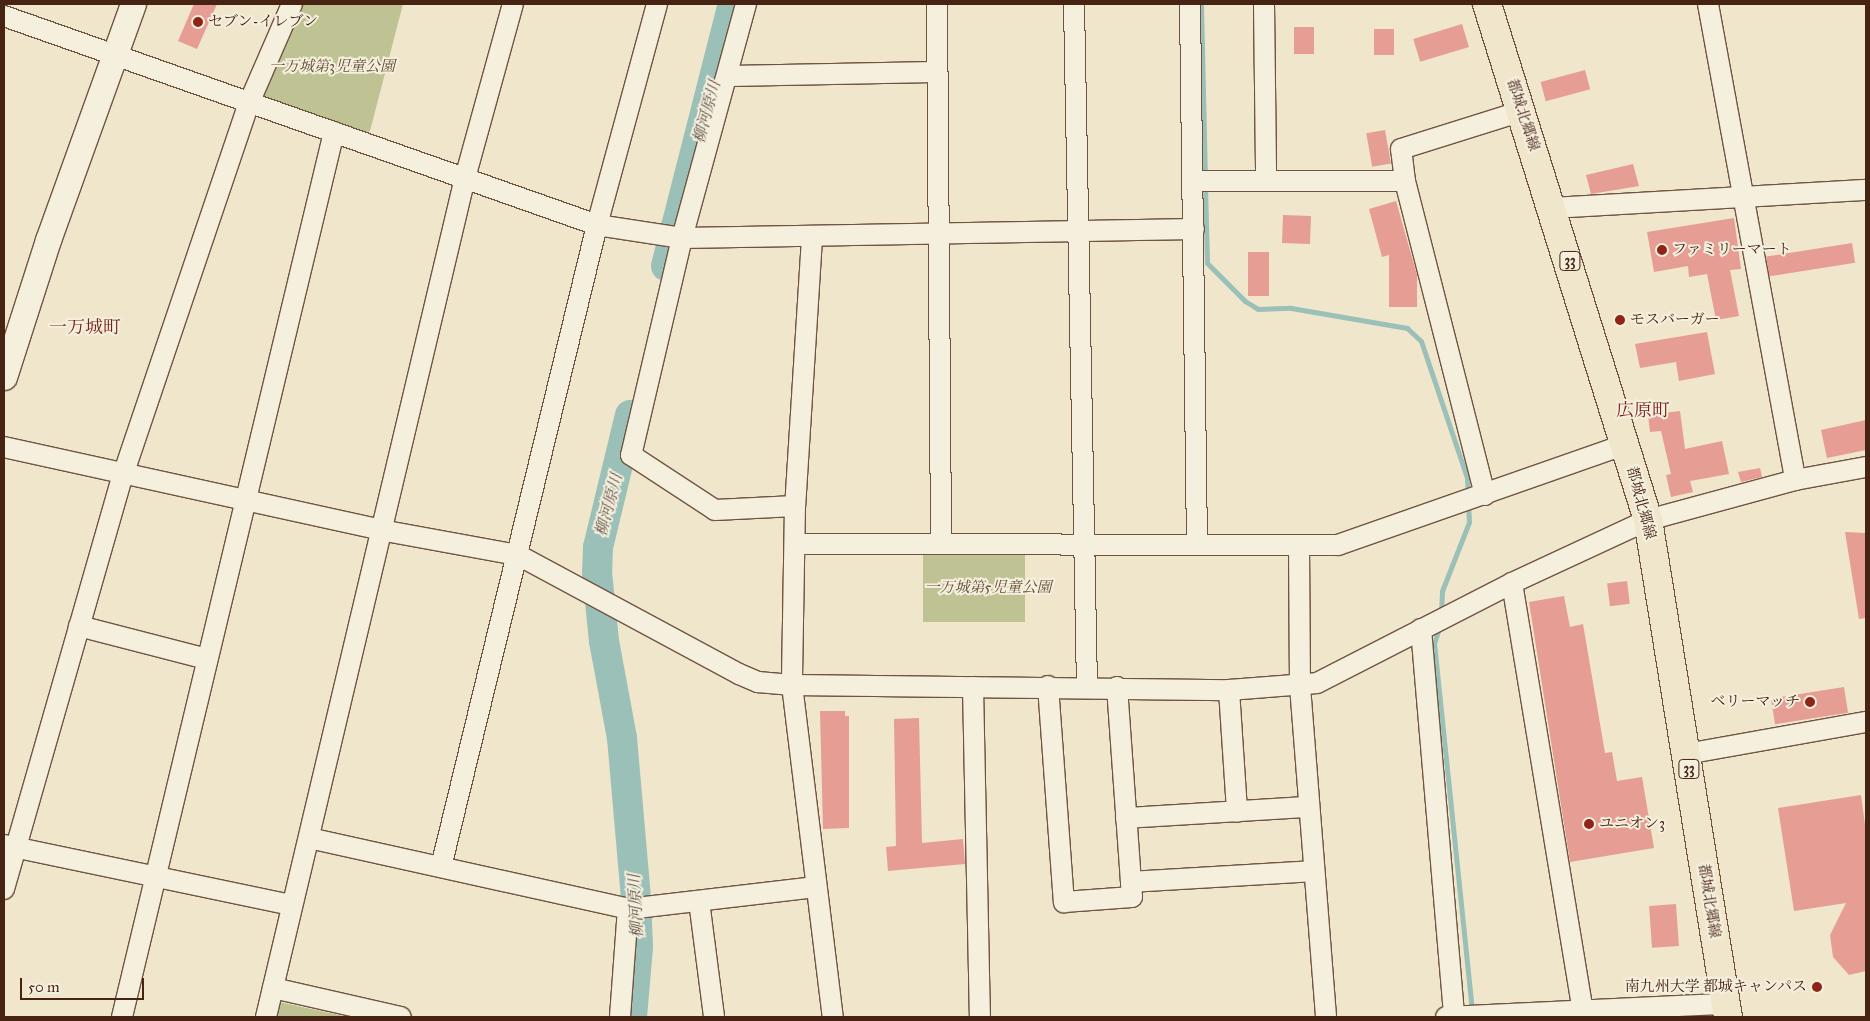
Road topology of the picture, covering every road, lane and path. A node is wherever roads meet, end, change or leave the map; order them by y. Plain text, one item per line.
1 (133, 4) edge
2 (292, 4) edge
3 (513, 4) edge
4 (656, 4) edge
5 (746, 4) edge
6 (937, 4) edge
7 (1074, 4) edge
8 (1190, 4) edge
9 (1264, 4) edge
10 (1487, 4) edge
11 (1708, 4) edge
12 (4, 16) edge
13 (113, 53) junction
14 (937, 72) junction
15 (727, 76) junction
16 (249, 103) junction
17 (1522, 111) junction
18 (334, 132) junction
19 (465, 178) junction
20 (1266, 178) junction
21 (1195, 181) junction
22 (1405, 181) junction
23 (1866, 190) edge
24 (1744, 196) junction
25 (1553, 208) junction
26 (597, 225) junction
27 (1194, 229) junction
28 (1077, 231) junction
29 (939, 234) junction
30 (674, 237) junction
31 (812, 238) junction
32 (4, 377) edge
33 (1626, 444) junction
34 (4, 447) edge
35 (1866, 467) edge
36 (123, 474) junction
37 (1796, 480) junction
38 (1485, 495) junction
39 (246, 499) junction
40 (795, 506) junction
41 (1648, 520) junction
42 (380, 530) junction
43 (941, 541) junction
44 (1083, 543) junction
45 (1197, 543) junction
46 (794, 544) junction
47 (1299, 545) junction
48 (518, 555) junction
49 (1512, 583) junction
50 (79, 626) junction
51 (1421, 629) junction
52 (207, 659) junction
53 (792, 685) junction
54 (1048, 686) junction
55 (1087, 686) junction
56 (1300, 686) junction
57 (973, 687) junction
58 (1117, 687) junction
59 (1228, 690) junction
60 (1866, 722) edge
61 (1686, 754) junction
62 (1308, 807) junction
63 (1237, 812) junction
64 (1126, 818) junction
65 (308, 838) junction
66 (10, 846) edge
67 (442, 867) junction
68 (1314, 871) junction
69 (156, 877) junction
70 (1131, 882) junction
71 (816, 887) junction
72 (4, 889) edge
73 (699, 901) junction
74 (290, 905) junction
75 (628, 909) junction
76 (273, 988) junction
77 (1727, 1011) edge
78 (1583, 1013) edge
79 (122, 1017) edge
80 (266, 1017) edge
81 (397, 1017) edge
82 (620, 1017) edge
83 (714, 1017) edge
84 (833, 1017) edge
85 (980, 1017) edge
86 (1326, 1017) edge
87 (1446, 1017) edge
88 (1454, 1017) edge

1 - 13 street
2 - 16 street
3 - 19 street
4 - 26 street
5 - 15 street
6 - 14 street
7 - 28 street
8 - 21 street
9 - 20 street
10 - 17 main road, 都城北郷線 / 33
11 - 24 street
12 - 13 street
13 - 16 street
13 - 32 street
14 - 15 street
14 - 29 street
15 - 30 street
16 - 18 street
16 - 36 street
17 - 22 street
17 - 25 main road, 都城北郷線 / 33
18 - 19 street
18 - 39 street
19 - 26 street
19 - 42 street
20 - 21 street
20 - 22 street
21 - 27 street
22 - 38 street
23 - 24 street
24 - 25 street
24 - 37 street
25 - 33 main road, 都城北郷線 / 33
26 - 30 street
26 - 48 street
27 - 28 street
27 - 45 street
28 - 29 street
28 - 44 street
29 - 31 street
29 - 43 street
30 - 31 street
30 - 40 street
31 - 40 street
33 - 38 street
33 - 41 main road, 都城北郷線 / 33
34 - 36 street
35 - 37 street
36 - 39 street
36 - 50 street
37 - 41 street
38 - 47 street
39 - 42 street
39 - 52 street
40 - 46 street
41 - 49 street
41 - 61 main road, 都城北郷線 / 33
42 - 48 street
42 - 65 street
43 - 44 street
43 - 46 street
44 - 45 street
44 - 55 street
45 - 47 street
46 - 53 street
47 - 56 street
48 - 53 street
48 - 67 street
49 - 51 street
49 - 78 street
50 - 52 street
50 - 66 street
51 - 56 street
51 - 88 street
52 - 69 street
53 - 57 street
53 - 71 street
54 - 55 street
54 - 57 street
54 - 70 street
55 - 58 street
56 - 59 street
56 - 62 street
57 - 85 street
58 - 59 street
58 - 64 street
59 - 63 street
60 - 61 street
61 - 77 main road, 都城北郷線 / 33
62 - 63 street
62 - 68 street
63 - 64 street
64 - 70 street
65 - 67 street
65 - 74 street
66 - 69 street
66 - 72 street
67 - 75 street
68 - 70 street
68 - 86 street
69 - 74 street
69 - 79 street
71 - 73 street
71 - 84 street
73 - 75 street
73 - 83 street
74 - 76 street
75 - 82 street
76 - 80 street
76 - 81 street
77 - 78 street
78 - 88 street
87 - 88 street

